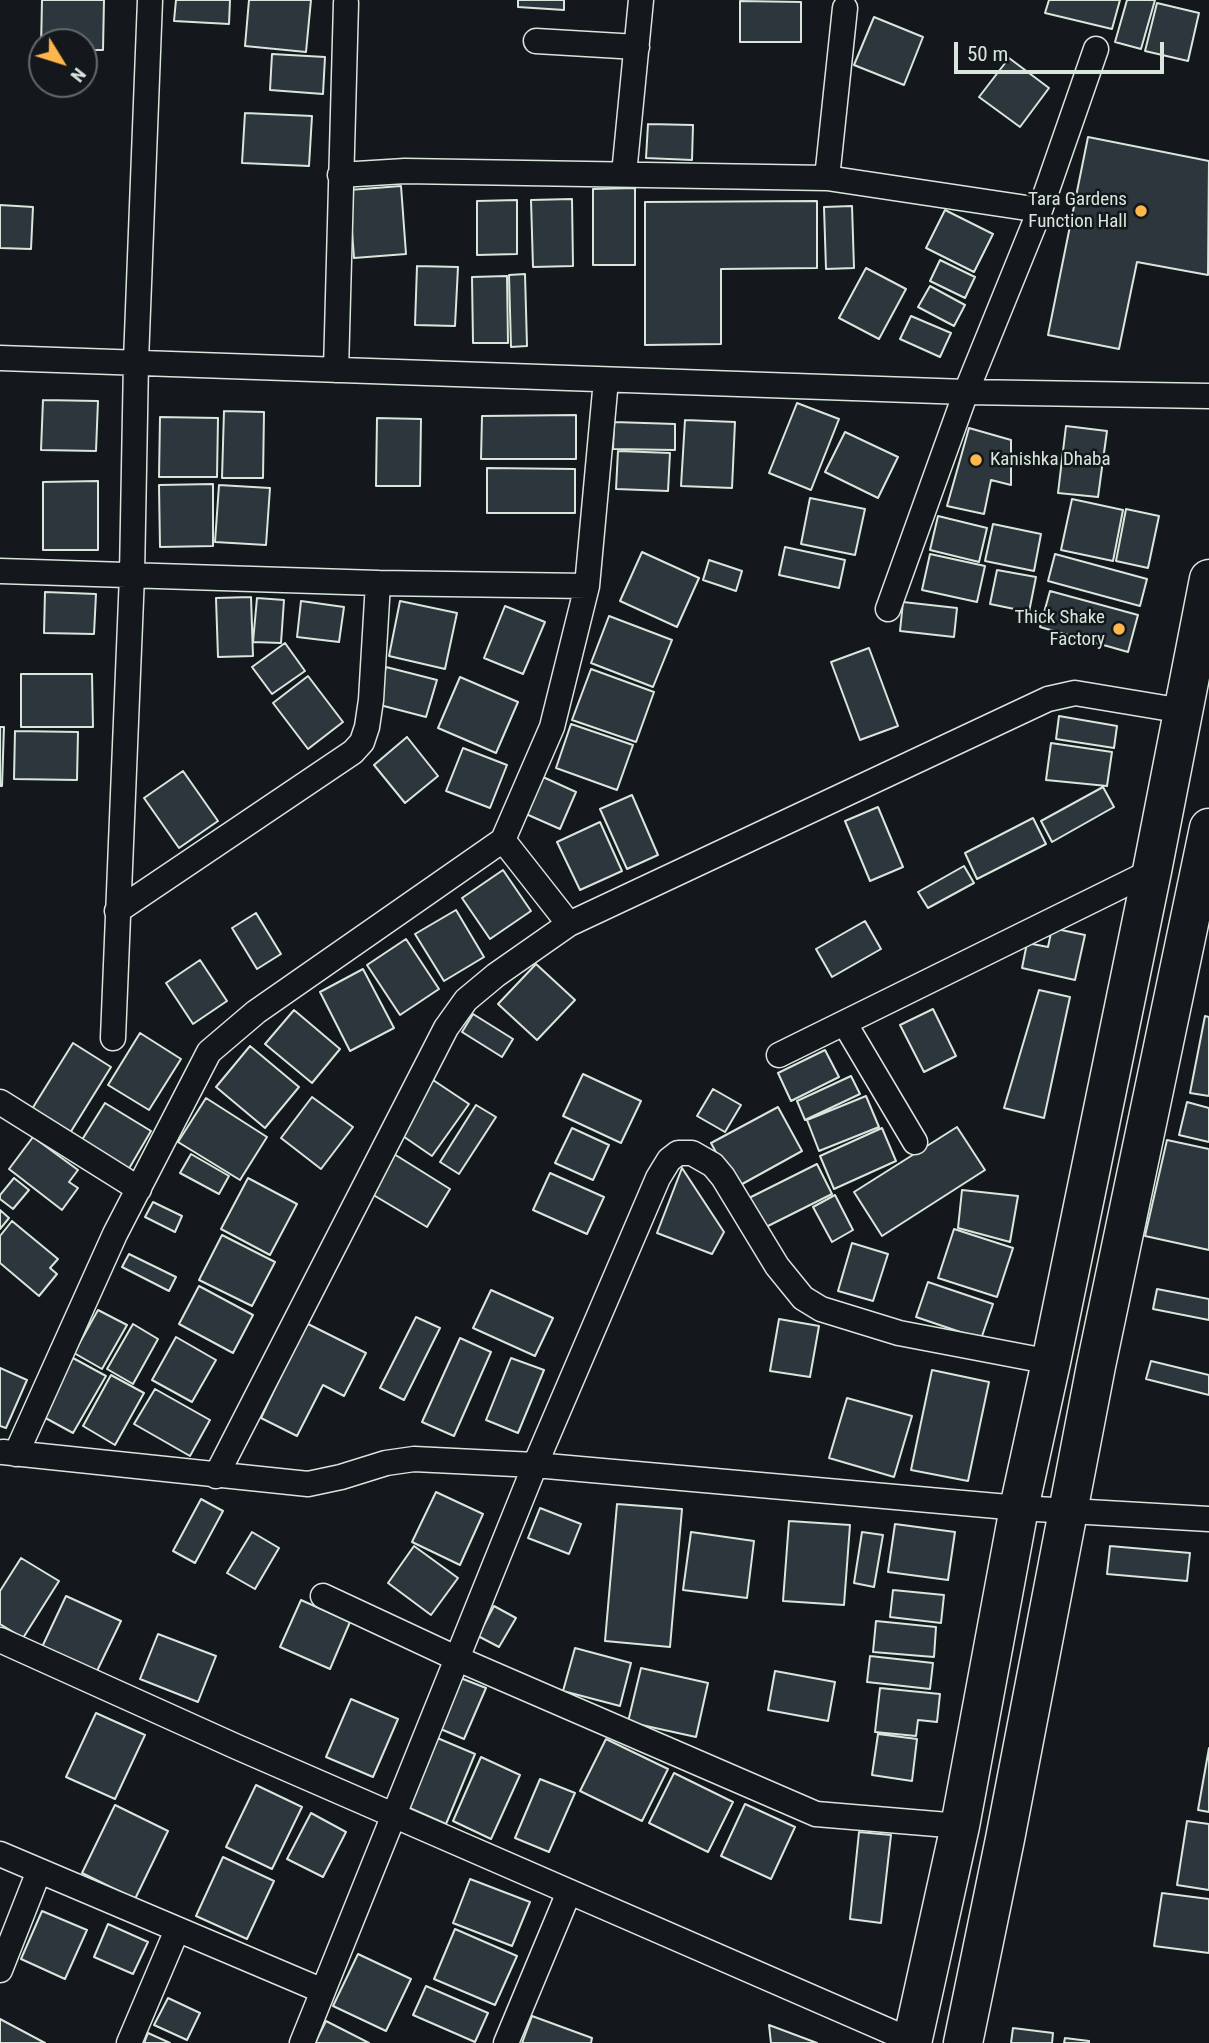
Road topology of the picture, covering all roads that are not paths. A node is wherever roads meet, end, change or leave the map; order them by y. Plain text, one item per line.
1 (150, 0) edge
2 (641, 0) edge
3 (346, 3) dead end
4 (845, 8) dead end
5 (536, 41) dead end
6 (637, 47) junction
7 (1096, 49) dead end
8 (624, 174) junction
9 (340, 175) junction
10 (827, 178) junction
11 (1040, 211) junction
12 (0, 358) edge
13 (136, 361) junction
14 (335, 370) junction
15 (606, 380) junction
16 (966, 392) junction
17 (1209, 396) edge
18 (0, 571) edge
19 (132, 575) junction
20 (1209, 579) edge
21 (379, 583) junction
22 (587, 586) junction
23 (888, 609) dead end
24 (1183, 711) junction
25 (1209, 828) edge
26 (503, 840) junction
27 (1152, 872) junction
28 (117, 911) junction
29 (569, 924) junction
30 (845, 1024) junction
31 (113, 1038) dead end
32 (779, 1055) dead end
33 (0, 1102) edge
34 (915, 1142) dead end
35 (139, 1189) junction
36 (1051, 1362) junction
37 (8, 1453) edge
38 (535, 1465) junction
39 (216, 1476) junction
40 (1019, 1507) junction
41 (1068, 1509) junction
42 (1209, 1519) edge
43 (323, 1596) dead end
44 (0, 1640) edge
45 (458, 1660) junction
46 (394, 1816) junction
47 (960, 1826) junction
48 (0, 1854) edge
49 (39, 1871) junction
50 (569, 1892) junction
51 (177, 1930) junction
52 (0, 1970) edge
53 (323, 1991) junction
54 (912, 2042) edge
55 (129, 2043) edge
56 (302, 2043) edge
57 (506, 2043) edge
58 (963, 2043) edge

1 - 13 street
2 - 6 street
3 - 9 street
4 - 10 street
5 - 6 street
6 - 8 street
7 - 11 street
8 - 9 street
8 - 10 street
9 - 14 street
10 - 11 street
11 - 16 street
12 - 13 street
13 - 14 street
13 - 19 street
14 - 15 street
15 - 16 street
15 - 22 street
16 - 17 street
16 - 23 street
18 - 19 street
19 - 21 street
19 - 28 street
20 - 24 main road
21 - 22 street
21 - 28 street
22 - 26 street
24 - 27 main road
24 - 29 street
25 - 41 main road
26 - 29 street
26 - 35 street
27 - 30 street
27 - 36 main road
28 - 31 street
29 - 39 street
30 - 32 street
30 - 34 street
33 - 35 street
35 - 37 street
36 - 38 street
36 - 40 main road
37 - 39 street
38 - 39 street
38 - 40 street
38 - 45 street
40 - 41 street
40 - 47 main road
41 - 42 street
41 - 58 main road
43 - 45 street
44 - 46 street
45 - 46 street
45 - 47 street
46 - 50 street
46 - 53 street
47 - 54 main road
48 - 49 street
49 - 51 street
49 - 52 street
50 - 54 street
50 - 57 street
51 - 53 street
51 - 55 street
53 - 56 street

